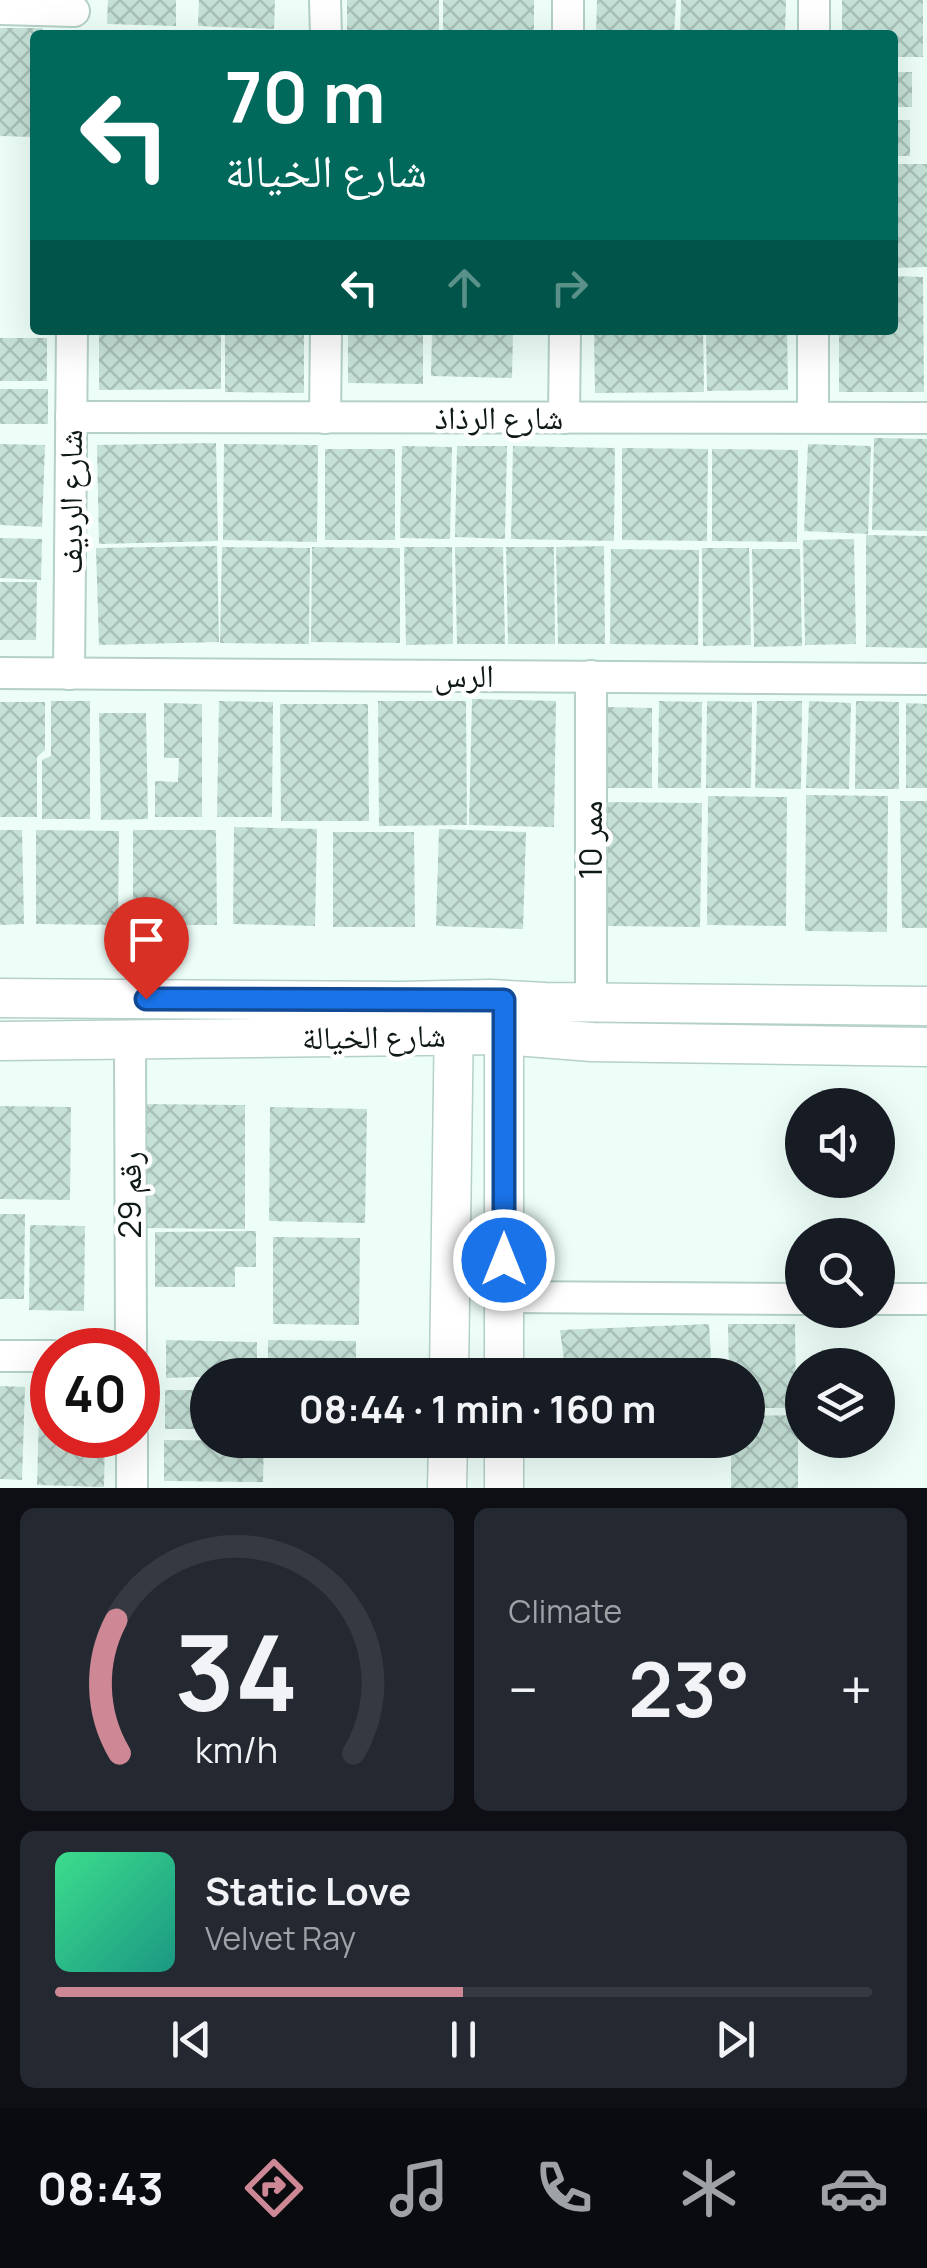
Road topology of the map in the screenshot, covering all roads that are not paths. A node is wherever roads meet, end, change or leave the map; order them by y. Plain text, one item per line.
1 (326, 0) edge
2 (568, 0) edge
3 (814, 0) edge
4 (0, 9) edge
5 (74, 15) edge
6 (326, 30) edge
7 (568, 30) edge
8 (814, 30) edge
9 (72, 335) edge
10 (326, 335) edge
11 (565, 335) edge
12 (813, 335) edge
13 (71, 417) junction
14 (812, 417) junction
15 (325, 418) junction
16 (564, 418) junction
17 (927, 418) edge
18 (0, 674) edge
19 (70, 674) junction
20 (591, 676) junction
21 (927, 678) edge
22 (0, 998) edge
23 (586, 1003) junction
24 (927, 1006) edge
25 (454, 1018) junction
26 (504, 1018) junction
27 (364, 1019) junction
28 (130, 1040) junction
29 (0, 1041) edge
30 (592, 1042) junction
31 (927, 1047) edge
32 (504, 1298) junction
33 (785, 1299) edge
34 (895, 1299) edge
35 (927, 1299) edge
36 (132, 1328) edge
37 (0, 1356) edge
38 (30, 1356) edge
39 (449, 1358) edge
40 (504, 1358) edge
41 (132, 1458) edge
42 (448, 1458) edge
43 (504, 1458) edge
44 (132, 1488) edge
45 (447, 1488) edge
46 (504, 1488) edge

1 - 6 street
2 - 7 street
3 - 8 street
4 - 5 street
9 - 13 street, شارع الرديف
10 - 15 street
11 - 16 street
12 - 14 street
13 - 15 street, شارع الرذاذ
13 - 19 street, شارع الرديف
14 - 16 street, شارع الرذاذ
14 - 17 street, شارع الرذاذ
15 - 16 street, شارع الرذاذ
18 - 19 street, الرس
19 - 20 street, الرس
20 - 21 street, الرس
20 - 23 street, ممر 10
22 - 27 street, شارع الخيالة
23 - 24 street, شارع الخيالة
23 - 26 street, شارع الخيالة
23 - 30 street
25 - 26 street, شارع الخيالة
25 - 27 street, شارع الخيالة
25 - 39 street
26 - 30 street, شارع الخيالة
26 - 32 street
27 - 28 street, شارع الخيالة
28 - 29 street, شارع الخيالة
28 - 36 street, رقم 29
30 - 31 street, شارع الخيالة
32 - 33 street
32 - 40 street
34 - 35 street
37 - 38 street
41 - 44 street
42 - 45 street
43 - 46 street

